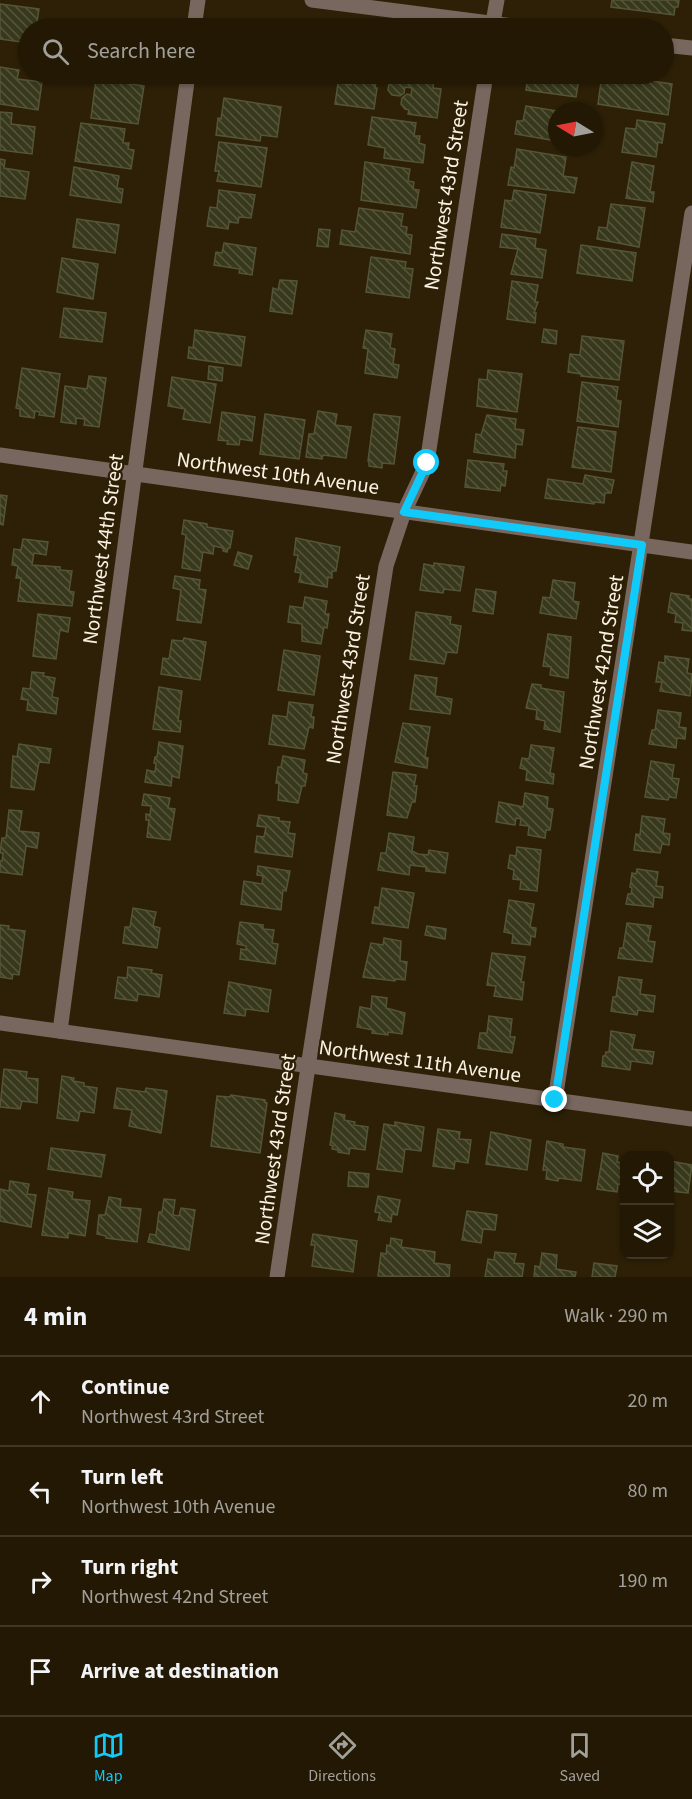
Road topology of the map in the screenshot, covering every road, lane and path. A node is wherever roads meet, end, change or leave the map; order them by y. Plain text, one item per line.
1 (198, 0) edge
2 (312, 0) edge
3 (496, 0) edge
4 (195, 18) edge
5 (437, 18) edge
6 (494, 18) edge
7 (674, 46) edge
8 (692, 48) edge
9 (187, 84) edge
10 (484, 84) edge
11 (692, 213) edge
12 (0, 455) edge
13 (134, 474) junction
14 (404, 512) junction
15 (642, 545) junction
16 (692, 552) edge
17 (0, 1023) edge
18 (60, 1031) junction
19 (308, 1067) junction
20 (555, 1100) junction
21 (692, 1119) edge
22 (278, 1277) edge

1 - 4 street
2 - 5 street
3 - 6 street
7 - 8 street
9 - 13 street, Northwest 44th Street
10 - 14 street, Northwest 43rd Street
11 - 15 street, Northwest 42nd Street
12 - 13 street, Northwest 10th Avenue
13 - 14 street, Northwest 10th Avenue
13 - 18 street, Northwest 44th Street
14 - 15 street, Northwest 10th Avenue
14 - 19 street, Northwest 43rd Street
15 - 16 street, Northwest 10th Avenue
15 - 20 street, Northwest 42nd Street
17 - 18 street, Northwest 11th Avenue
18 - 19 street, Northwest 11th Avenue
19 - 20 street, Northwest 11th Avenue
19 - 22 street, Northwest 43rd Street
20 - 21 street, Northwest 11th Avenue

